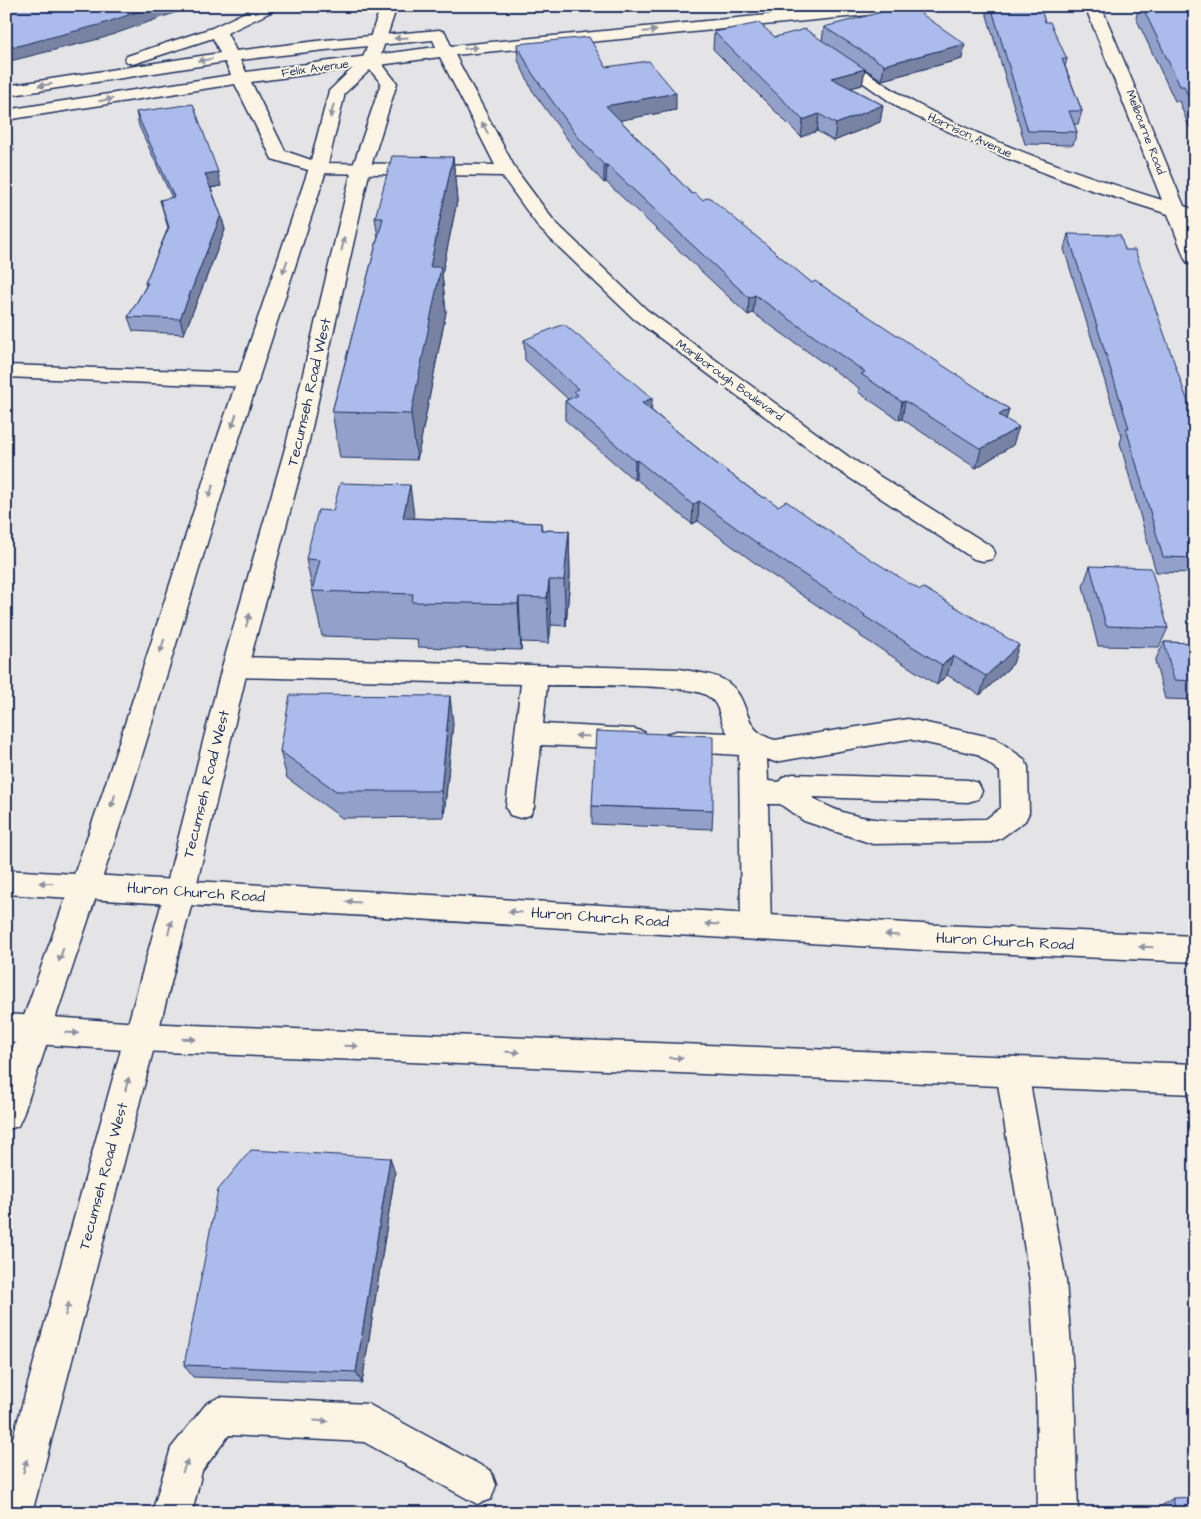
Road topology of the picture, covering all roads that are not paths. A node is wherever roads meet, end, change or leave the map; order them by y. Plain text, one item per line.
1 (271, 6) edge
2 (389, 6) edge
3 (909, 6) edge
4 (1093, 6) edge
5 (774, 12) edge
6 (621, 15) dead end
7 (218, 31) junction
8 (625, 33) junction
9 (799, 34) edge
10 (376, 39) junction
11 (446, 40) junction
12 (815, 45) edge
13 (229, 56) junction
14 (371, 60) junction
15 (241, 78) junction
16 (69, 81) junction
17 (6, 91) edge
18 (6, 115) edge
19 (318, 168) junction
20 (361, 169) junction
21 (507, 172) junction
22 (1177, 212) junction
23 (1195, 216) edge
24 (1195, 259) edge
25 (6, 371) edge
26 (248, 380) junction
27 (983, 553) dead end
28 (235, 667) junction
29 (535, 676) junction
30 (528, 734) junction
31 (753, 745) junction
32 (968, 791) dead end
33 (754, 792) junction
34 (786, 793) junction
35 (520, 807) dead end
36 (6, 882) edge
37 (86, 885) junction
38 (180, 891) junction
39 (756, 926) junction
40 (1195, 950) edge
41 (20, 1029) edge
42 (140, 1038) junction
43 (1012, 1072) junction
44 (1195, 1079) edge
45 (6, 1115) edge
46 (477, 1486) dead end
47 (12, 1513) edge
48 (172, 1513) edge
49 (1058, 1513) edge

1 - 7 main road
2 - 10 main road
3 - 5 main road, Felix Avenue
4 - 22 main road, Melbourne Road
8 -> 5 main road, Felix Avenue
5 - 9 main road
6 - 8 main road
7 - 13 main road
7 - 16 main road, Felix Avenue
11 -> 8 main road, Felix Avenue
11 -> 10 main road, Felix Avenue
10 - 13 main road, Felix Avenue
10 - 14 main road
11 - 14 main road, Felix Avenue
21 -> 11 main road, Marlborough Boulevard
12 - 22 main road, Harrison Avenue
13 - 15 main road
13 -> 16 main road, Felix Avenue
14 - 15 main road, Felix Avenue
14 -> 19 main road
14 - 20 main road, Tecumseh Road West
18 -> 15 main road, Felix Avenue
15 - 19 main road
16 -> 17 main road, Felix Avenue
19 - 20 main road
19 -> 26 main road
20 - 21 main road
28 -> 20 main road, Tecumseh Road West
21 - 27 main road, Marlborough Boulevard
22 - 23 main road, Harrison Avenue
22 - 24 main road, Melbourne Road
25 - 26 main road
26 -> 37 main road
28 - 29 main road
28 - 38 main road, Tecumseh Road West
29 - 30 main road
29 - 31 main road
31 -> 30 main road
30 - 35 main road
31 - 33 main road
31 - 34 main road
32 - 34 main road
33 - 34 main road
33 - 39 main road
37 -> 36 main road, Huron Church Road
37 - 38 main road, Huron Church Road
37 -> 41 main road
39 -> 38 main road, Huron Church Road
42 -> 38 main road, Tecumseh Road West
40 -> 39 main road, Huron Church Road
41 -> 42 main road
41 - 45 main road
42 -> 43 main road
47 -> 42 main road, Tecumseh Road West
43 - 44 main road
43 - 49 main road
48 -> 46 main road

